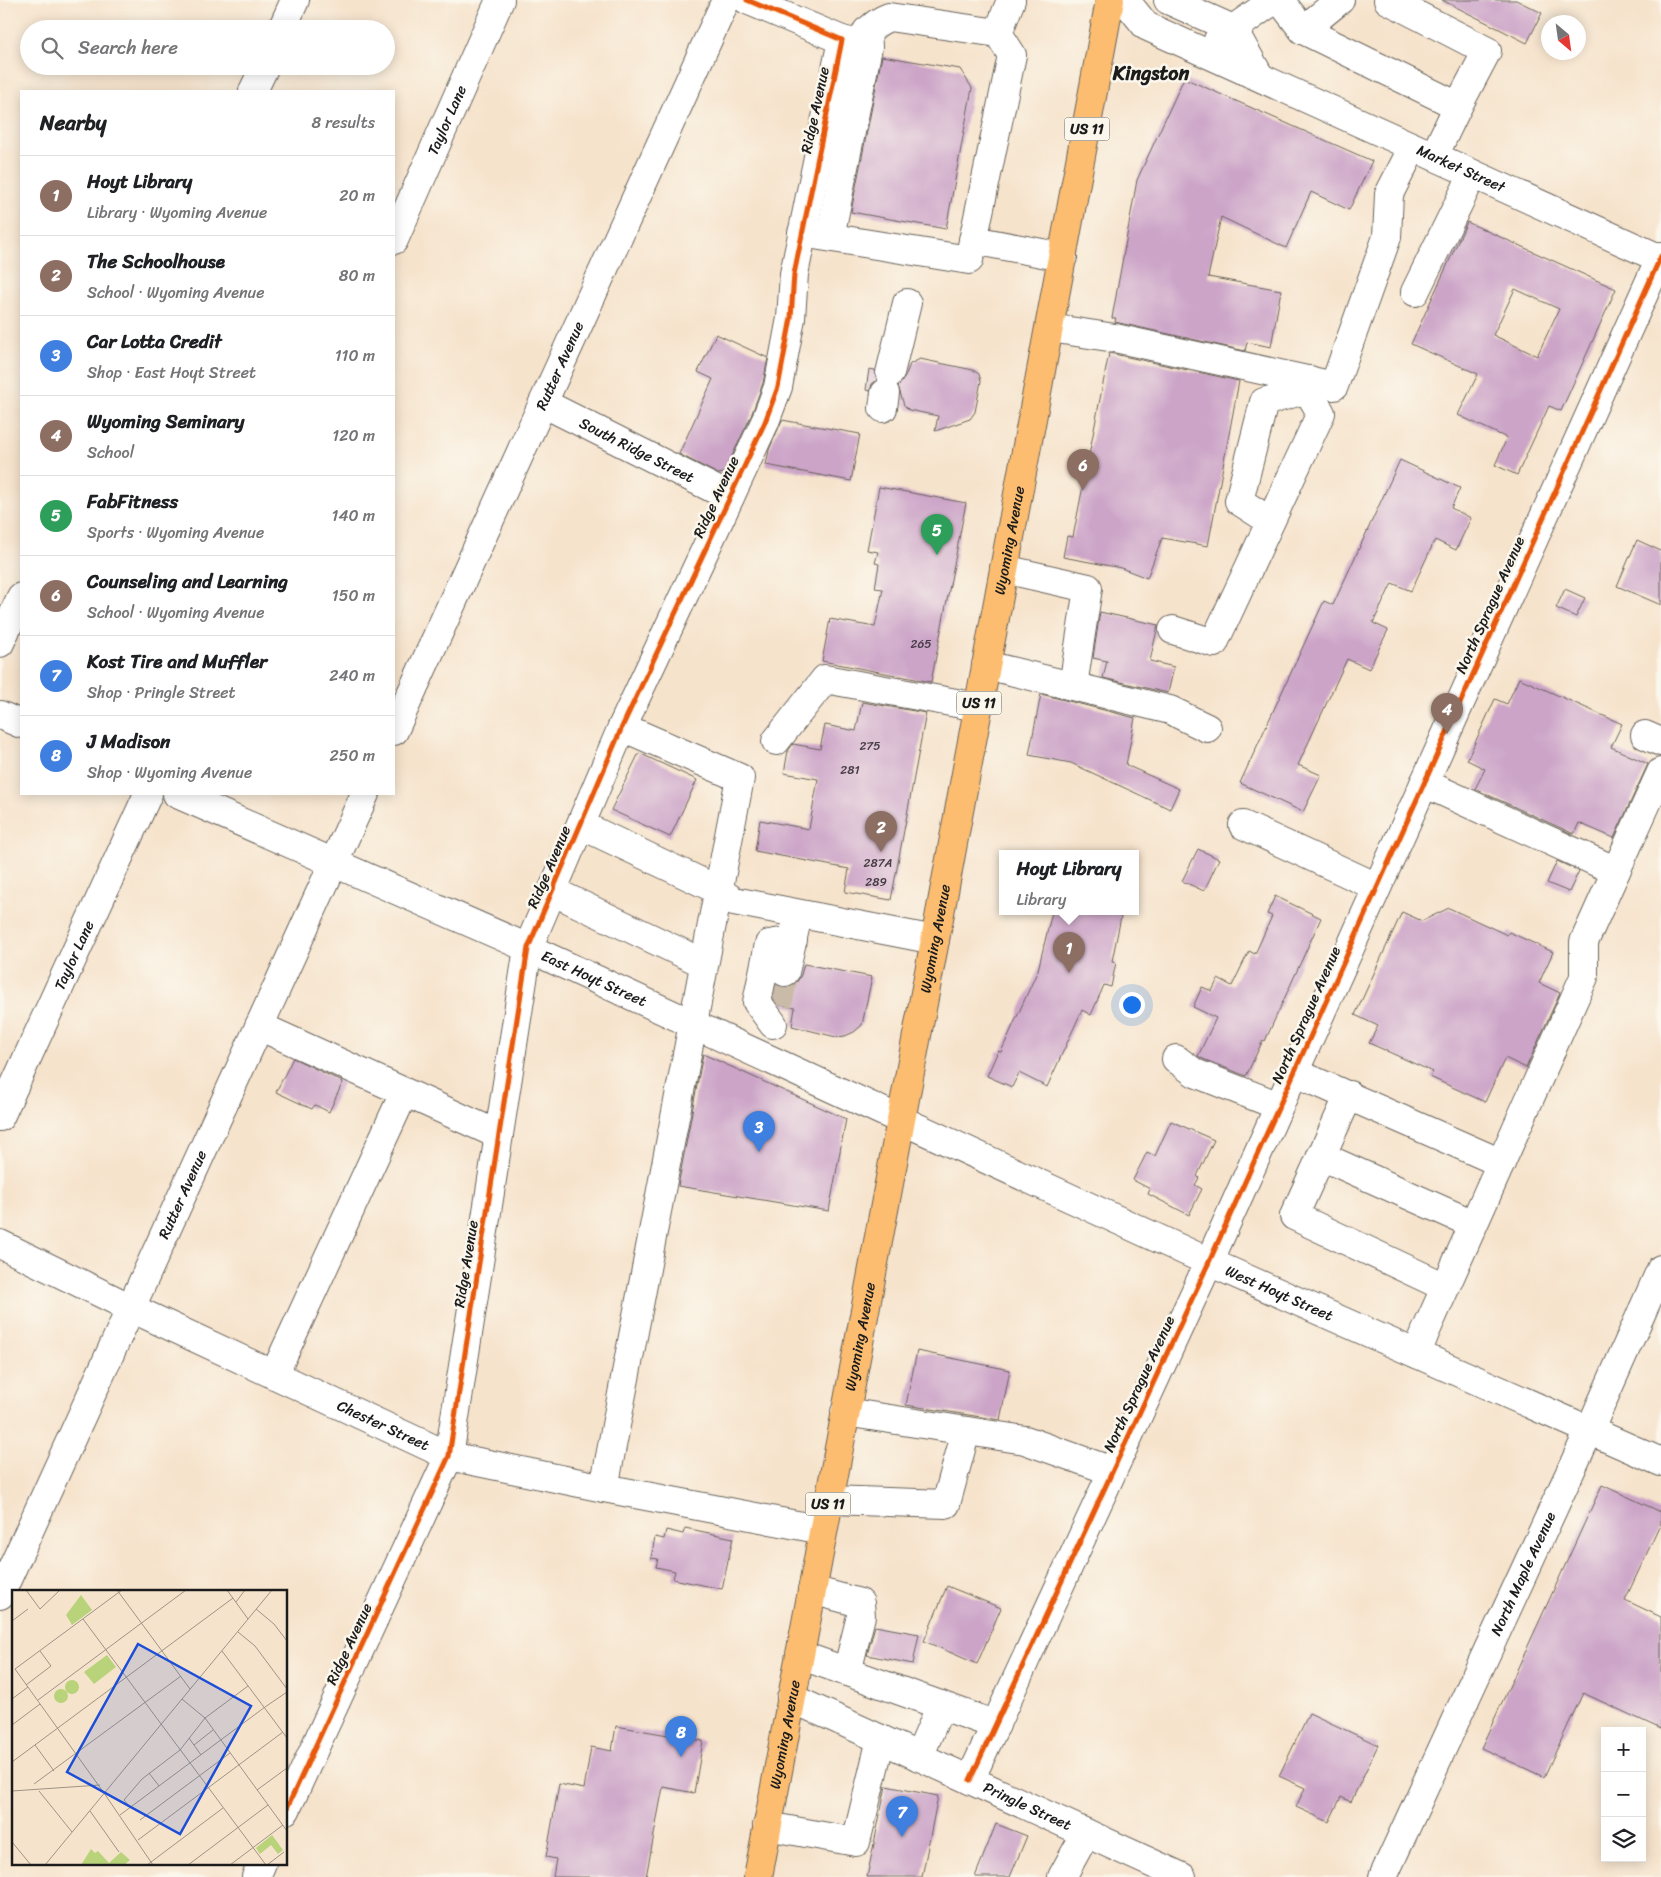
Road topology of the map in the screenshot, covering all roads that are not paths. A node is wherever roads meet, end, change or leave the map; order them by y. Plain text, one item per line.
1 (295, 0) edge
2 (500, 0) edge
3 (726, 0) edge
4 (747, 0) edge
5 (1010, 0) edge
6 (1110, 0) edge
7 (1124, 0) edge
8 (1168, 0) edge
9 (1274, 0) edge
10 (1280, 0) edge
11 (1340, 0) edge
12 (1388, 0) edge
13 (286, 20) edge
14 (1232, 29) junction
15 (1303, 30) junction
16 (998, 33) junction
17 (856, 38) junction
18 (1202, 51) junction
19 (261, 75) edge
20 (1260, 77) junction
21 (253, 90) edge
22 (1458, 106) junction
23 (1424, 152) junction
24 (1473, 174) junction
25 (816, 235) junction
26 (395, 238) edge
27 (973, 240) junction
28 (1063, 257) junction
29 (1661, 258) edge
30 (1415, 292) dead end
31 (907, 303) dead end
32 (1050, 328) junction
33 (1309, 384) junction
34 (886, 391) dead end
35 (543, 403) junction
36 (730, 497) junction
37 (1270, 521) junction
38 (1004, 569) junction
39 (20, 599) edge
40 (1173, 630) dead end
41 (0, 643) edge
42 (986, 665) junction
43 (1073, 686) junction
44 (978, 707) junction
45 (0, 715) edge
46 (20, 724) edge
47 (622, 727) junction
48 (1207, 728) dead end
49 (395, 729) edge
50 (776, 741) dead end
51 (1661, 772) edge
52 (1424, 783) junction
53 (148, 795) edge
54 (179, 795) edge
55 (365, 795) edge
56 (580, 825) junction
57 (1243, 825) dead end
58 (333, 864) junction
59 (1616, 871) junction
60 (1377, 887) junction
61 (718, 890) junction
62 (552, 891) junction
63 (799, 913) junction
64 (793, 940) junction
65 (936, 940) junction
66 (528, 948) junction
67 (703, 963) junction
68 (785, 972) tunnel mouth
69 (692, 1023) junction
70 (260, 1026) junction
71 (765, 1057) junction
72 (1176, 1059) dead end
73 (1294, 1072) junction
74 (404, 1093) junction
75 (1348, 1095) junction
76 (1278, 1106) junction
77 (0, 1117) edge
78 (901, 1120) junction
79 (499, 1135) junction
80 (1321, 1156) junction
81 (1501, 1162) junction
82 (1473, 1224) junction
83 (0, 1244) edge
84 (1208, 1262) junction
85 (1661, 1269) edge
86 (1446, 1286) junction
87 (131, 1308) junction
88 (1417, 1354) junction
89 (274, 1374) junction
90 (845, 1412) junction
91 (1590, 1429) junction
92 (966, 1431) junction
93 (449, 1456) junction
94 (1661, 1462) edge
95 (1112, 1471) junction
96 (604, 1488) junction
97 (829, 1500) junction
98 (823, 1530) junction
99 (812, 1590) junction
100 (0, 1596) edge
101 (800, 1655) junction
102 (847, 1672) junction
103 (791, 1698) junction
104 (942, 1706) junction
105 (996, 1725) junction
106 (881, 1739) junction
107 (919, 1757) junction
108 (970, 1780) junction
109 (288, 1806) edge
110 (767, 1826) junction
111 (1086, 1833) junction
112 (262, 1864) edge
113 (256, 1877) edge
114 (758, 1877) edge
115 (1062, 1877) edge
116 (1182, 1877) edge
117 (1383, 1877) edge

1 - 13 street
2 - 26 street, Taylor Lane
3 - 35 street, Rutter Avenue
4 - 17 street
5 - 16 street
6 - 28 main road, Wyoming Avenue / US 11
7 - 18 street, Market Street
8 - 14 street
9 - 14 street
10 - 15 street
11 - 15 street
12 - 22 street
14 - 18 street
14 - 20 street
15 - 22 street
16 - 17 street
16 - 27 street
17 - 25 street, Ridge Avenue
18 - 20 street, Market Street
19 - 21 street
20 - 23 street, Market Street
22 - 23 street
23 - 24 street, Market Street
23 - 33 street
24 - 29 street, Market Street
24 - 30 street
25 - 27 street
25 - 36 street, Ridge Avenue
27 - 28 street
28 - 32 main road, Wyoming Avenue / US 11
29 - 52 street, North Sprague Avenue
31 - 34 street
32 - 33 street
32 - 38 main road, Wyoming Avenue / US 11
33 - 37 street
33 - 37 street
35 - 36 street, South Ridge Street
35 - 49 street, Rutter Avenue
36 - 47 street, Ridge Avenue
37 - 40 street
38 - 42 main road, Wyoming Avenue / US 11
38 - 43 street
39 - 41 street
42 - 43 street
42 - 44 main road, Wyoming Avenue / US 11
43 - 48 street
44 - 50 street
44 - 65 main road, Wyoming Avenue / US 11
45 - 46 street
47 - 56 street, Ridge Avenue
47 - 61 street
51 - 59 street
52 - 59 street
52 - 60 street, North Sprague Avenue
53 - 77 street, Taylor Lane
54 - 58 street, East Hoyt Street
55 - 58 street, Rutter Avenue
56 - 61 street
56 - 62 street, Ridge Avenue
57 - 60 street
58 - 66 street, East Hoyt Street
58 - 70 street, Rutter Avenue
59 - 81 street
60 - 73 street, North Sprague Avenue
61 - 63 street
61 - 67 street
62 - 66 street, Ridge Avenue
62 - 67 street
63 - 64 street
63 - 65 street
64 - 68 street
64 - 71 street
65 - 78 main road, Wyoming Avenue / US 11
66 - 69 street, East Hoyt Street
66 - 79 street, Ridge Avenue
67 - 69 street
69 - 71 street, East Hoyt Street
69 - 96 street
70 - 74 street
70 - 87 street, Rutter Avenue
71 - 78 street, East Hoyt Street
72 - 76 street
73 - 75 street
73 - 76 street, North Sprague Avenue
74 - 79 street
74 - 89 street
75 - 80 street
75 - 81 street
76 - 84 street, North Sprague Avenue
78 - 84 street, West Hoyt Street
78 - 90 main road, Wyoming Avenue / US 11
79 - 93 street, Ridge Avenue
80 - 82 street
80 - 86 street
81 - 82 street
82 - 86 street
83 - 87 street, Chester Street
84 - 88 street, West Hoyt Street
84 - 95 street, North Sprague Avenue
85 - 91 street, North Maple Avenue
86 - 88 street
87 - 89 street, Chester Street
87 - 100 street, Rutter Avenue
88 - 91 street, West Hoyt Street
89 - 93 street, Chester Street
90 - 92 street
90 - 97 main road, Wyoming Avenue / US 11
91 - 94 street, West Hoyt Street
91 - 117 street, North Maple Avenue
92 - 95 street
92 - 97 street
93 - 96 street, Chester Street
93 - 109 street, Ridge Avenue
95 - 105 street, North Sprague Avenue
96 - 98 street, Chester Street
97 - 98 main road, Wyoming Avenue / US 11
98 - 99 main road, Wyoming Avenue / US 11
99 - 101 main road, Wyoming Avenue / US 11
99 - 102 street
101 - 102 street
101 - 103 main road, Wyoming Avenue / US 11
102 - 104 street
103 - 106 street, Pringle Street
103 - 110 main road, Wyoming Avenue / US 11
104 - 105 street
104 - 107 street
105 - 108 street, North Sprague Avenue
106 - 107 street, Pringle Street
106 - 110 street
107 - 108 street, Pringle Street
108 - 111 street, Pringle Street
110 - 114 main road, Wyoming Avenue / US 11
111 - 115 street
111 - 116 street, Pringle Street
112 - 113 street

